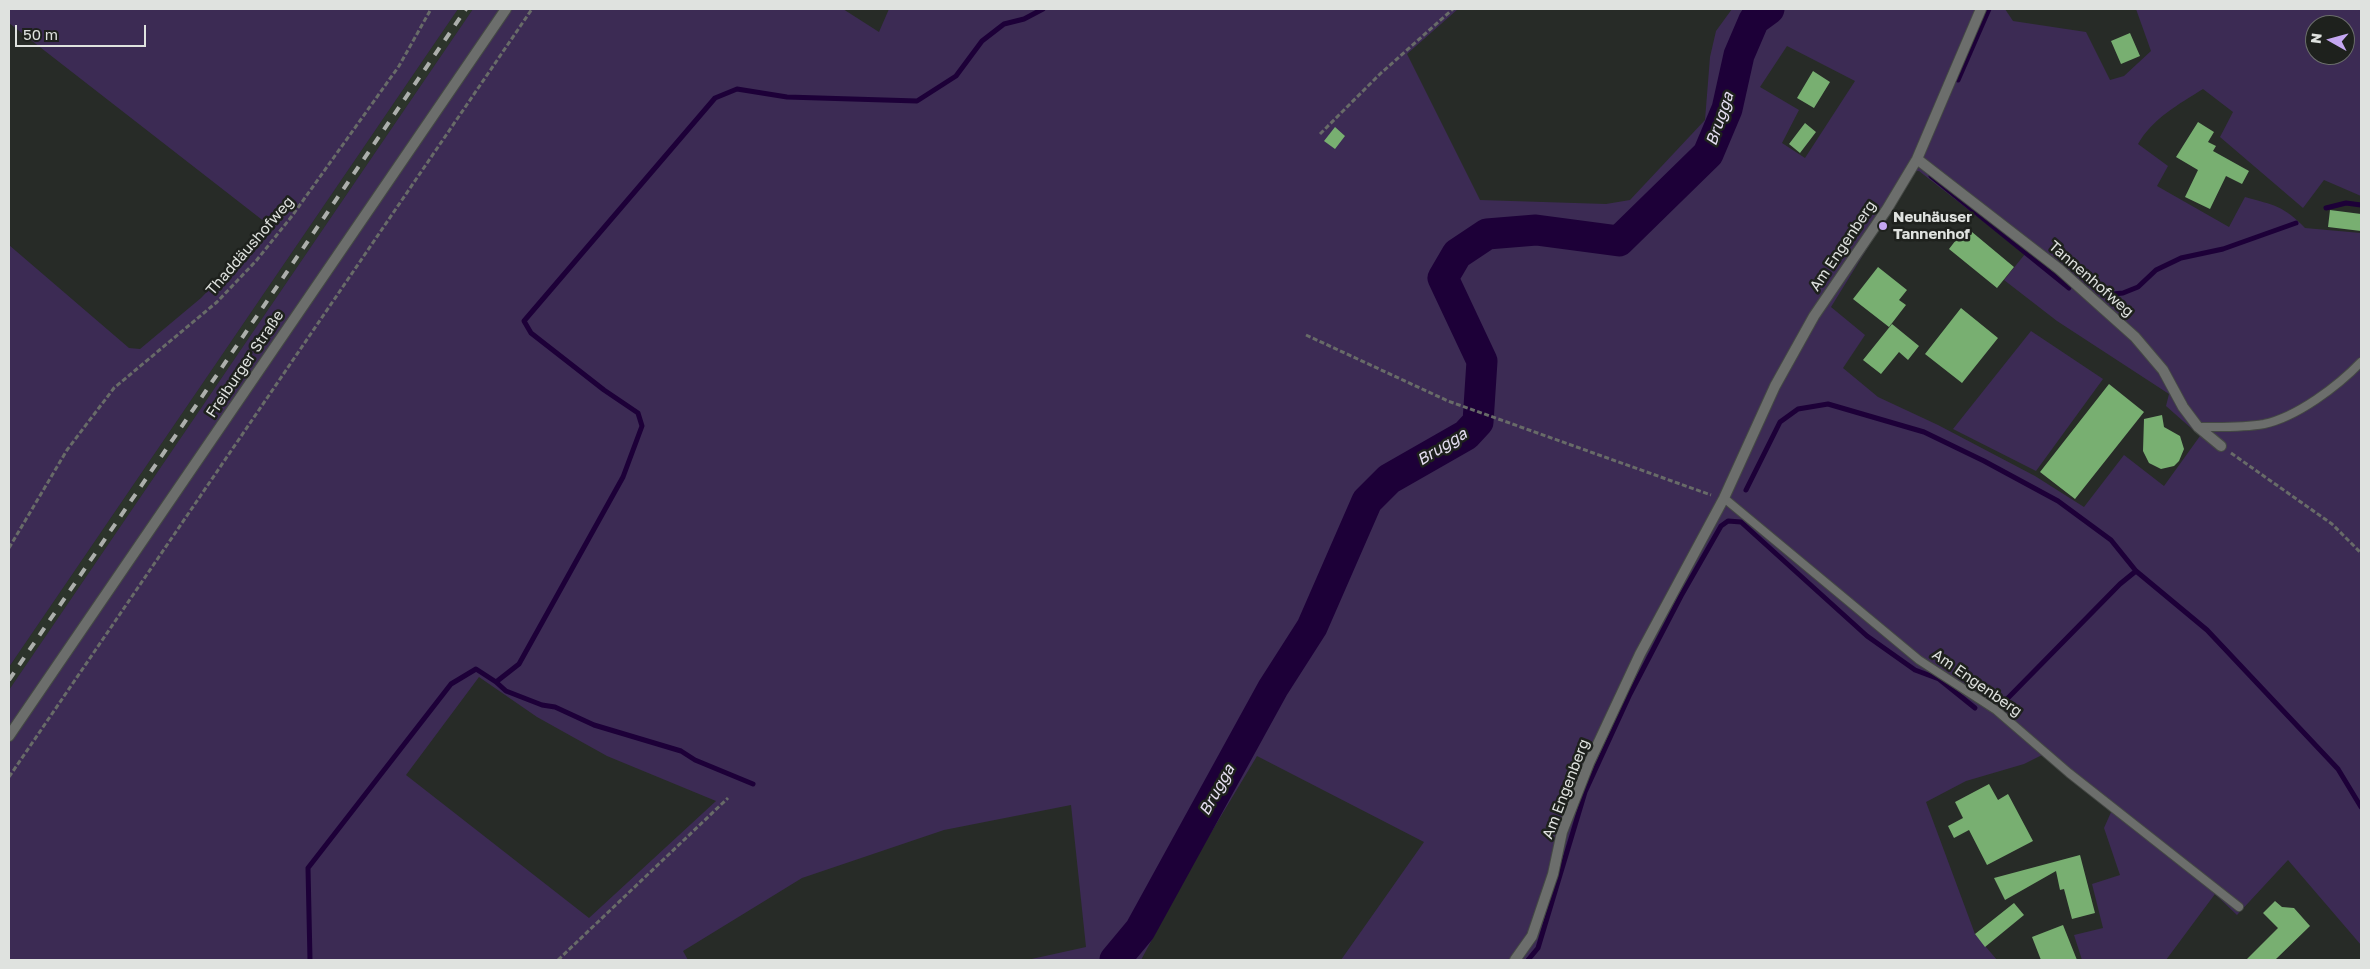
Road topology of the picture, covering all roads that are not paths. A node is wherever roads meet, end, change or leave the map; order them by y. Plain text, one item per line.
1 (506, 9) edge
2 (1982, 9) edge
3 (1917, 159) junction
4 (2361, 362) edge
5 (2198, 427) junction
6 (2221, 446) road end
7 (1724, 498) junction
8 (9, 736) edge
9 (2239, 907) dead end
10 (1515, 960) edge

1 - 8 street, Freiburger Straße
2 - 3 street, Am Engenberg
3 - 5 street, Tannenhofweg
3 - 7 street, Am Engenberg
4 - 5 lane
5 - 6 street, Tannenhofweg
7 - 9 lane, Am Engenberg
7 - 10 street, Am Engenberg

